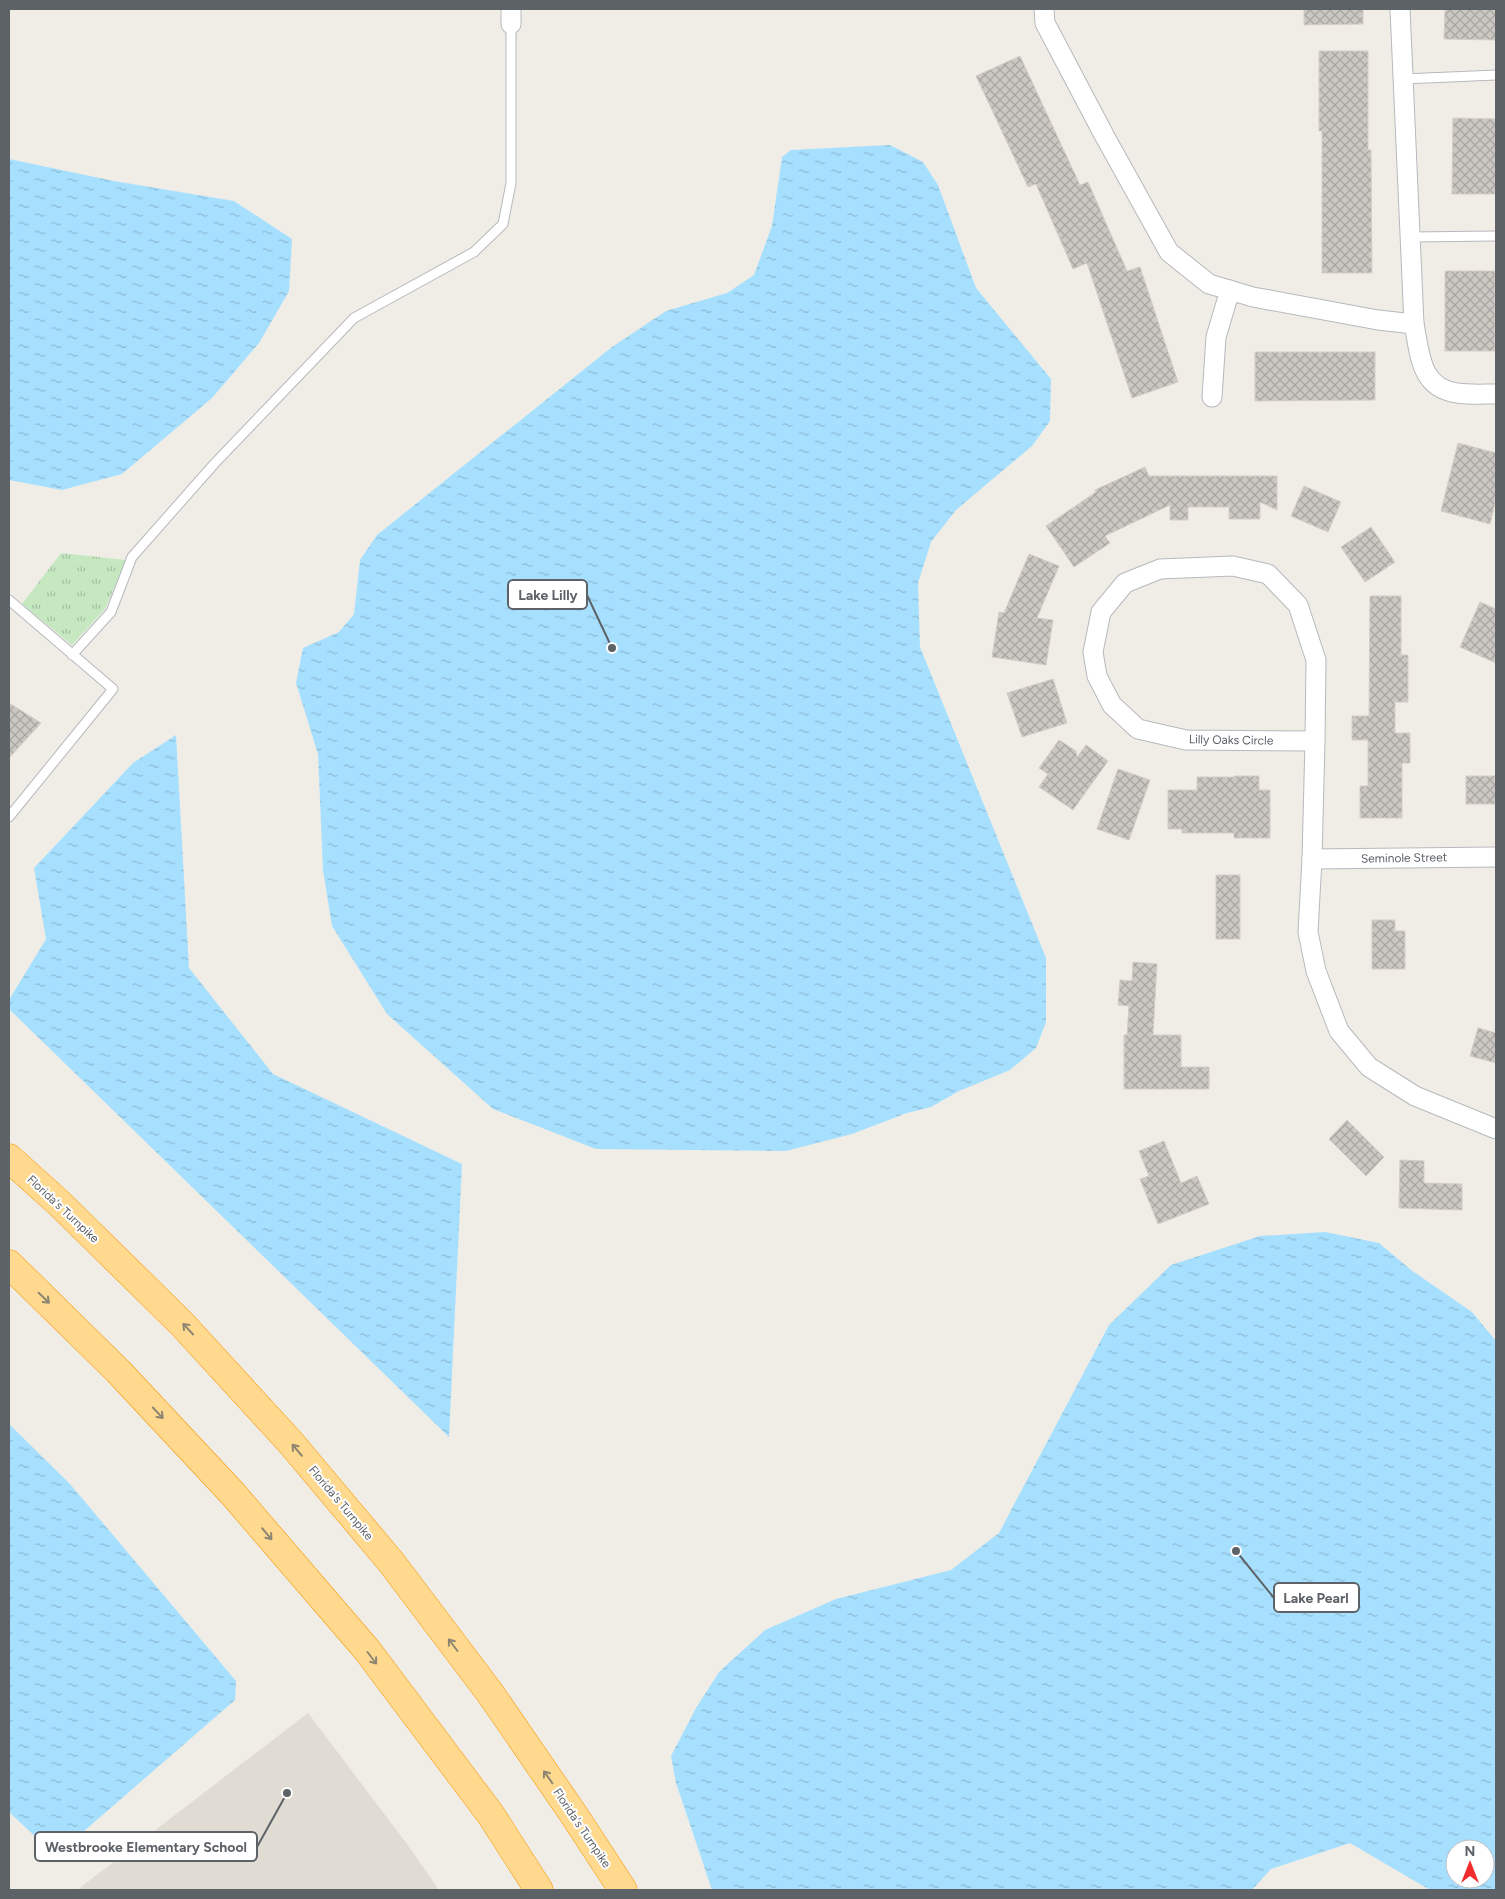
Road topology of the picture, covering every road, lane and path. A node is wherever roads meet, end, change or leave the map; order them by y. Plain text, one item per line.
1 (1044, 9) edge
2 (1400, 9) edge
3 (511, 16) edge
4 (1496, 74) edge
5 (1403, 79) junction
6 (1496, 236) edge
7 (1410, 237) junction
8 (1230, 290) junction
9 (1414, 324) junction
10 (1496, 394) edge
11 (1212, 397) dead end
12 (9, 600) edge
13 (72, 655) junction
14 (1315, 741) junction
15 (9, 817) edge
16 (1496, 857) edge
17 (1312, 859) junction
18 (1496, 1128) edge
19 (9, 1158) edge
20 (9, 1264) edge
21 (539, 1890) edge
22 (623, 1890) edge

1 - 8 street
2 - 5 street
3 - 13 lane
4 - 5 lane
5 - 7 street
6 - 7 lane
7 - 9 street
8 - 9 street
8 - 11 street
9 - 10 street
12 - 13 lane
13 - 15 lane
14 - 14 street, Lilly Oaks Circle
14 - 17 street, Lilly Oaks Circle
16 - 17 street, Seminole Street
17 - 18 street, Lilly Oaks Circle
22 -> 19 highway, Florida's Turnpike
20 -> 21 highway

